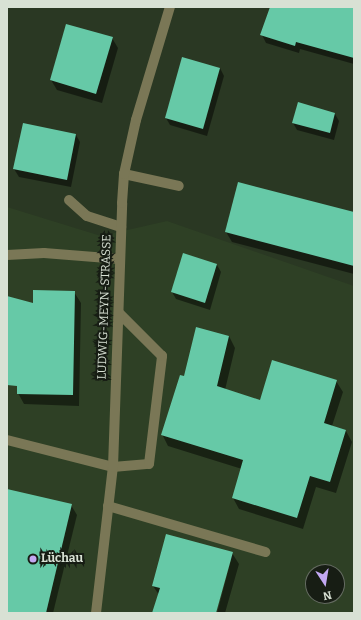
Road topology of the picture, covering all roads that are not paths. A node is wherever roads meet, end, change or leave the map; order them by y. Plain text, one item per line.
1 (170, 7) edge
2 (124, 174) junction
3 (179, 186) dead end
4 (69, 200) dead end
5 (121, 227) junction
6 (7, 255) edge
7 (120, 259) junction
8 (119, 313) junction
9 (7, 440) edge
10 (113, 467) junction
11 (108, 506) junction
12 (265, 552) dead end
13 (96, 613) edge

1 - 2 street, LUDWIG-MEYN-STRASSE
2 - 3 street
2 - 5 street, LUDWIG-MEYN-STRASSE
4 - 5 street
5 - 7 street, LUDWIG-MEYN-STRASSE
6 - 7 street
7 - 8 street, LUDWIG-MEYN-STRASSE
8 - 10 street, LUDWIG-MEYN-STRASSE
8 - 10 street
9 - 10 street
10 - 11 street, LUDWIG-MEYN-STRASSE
11 - 12 street
11 - 13 street, LUDWIG-MEYN-STRASSE

